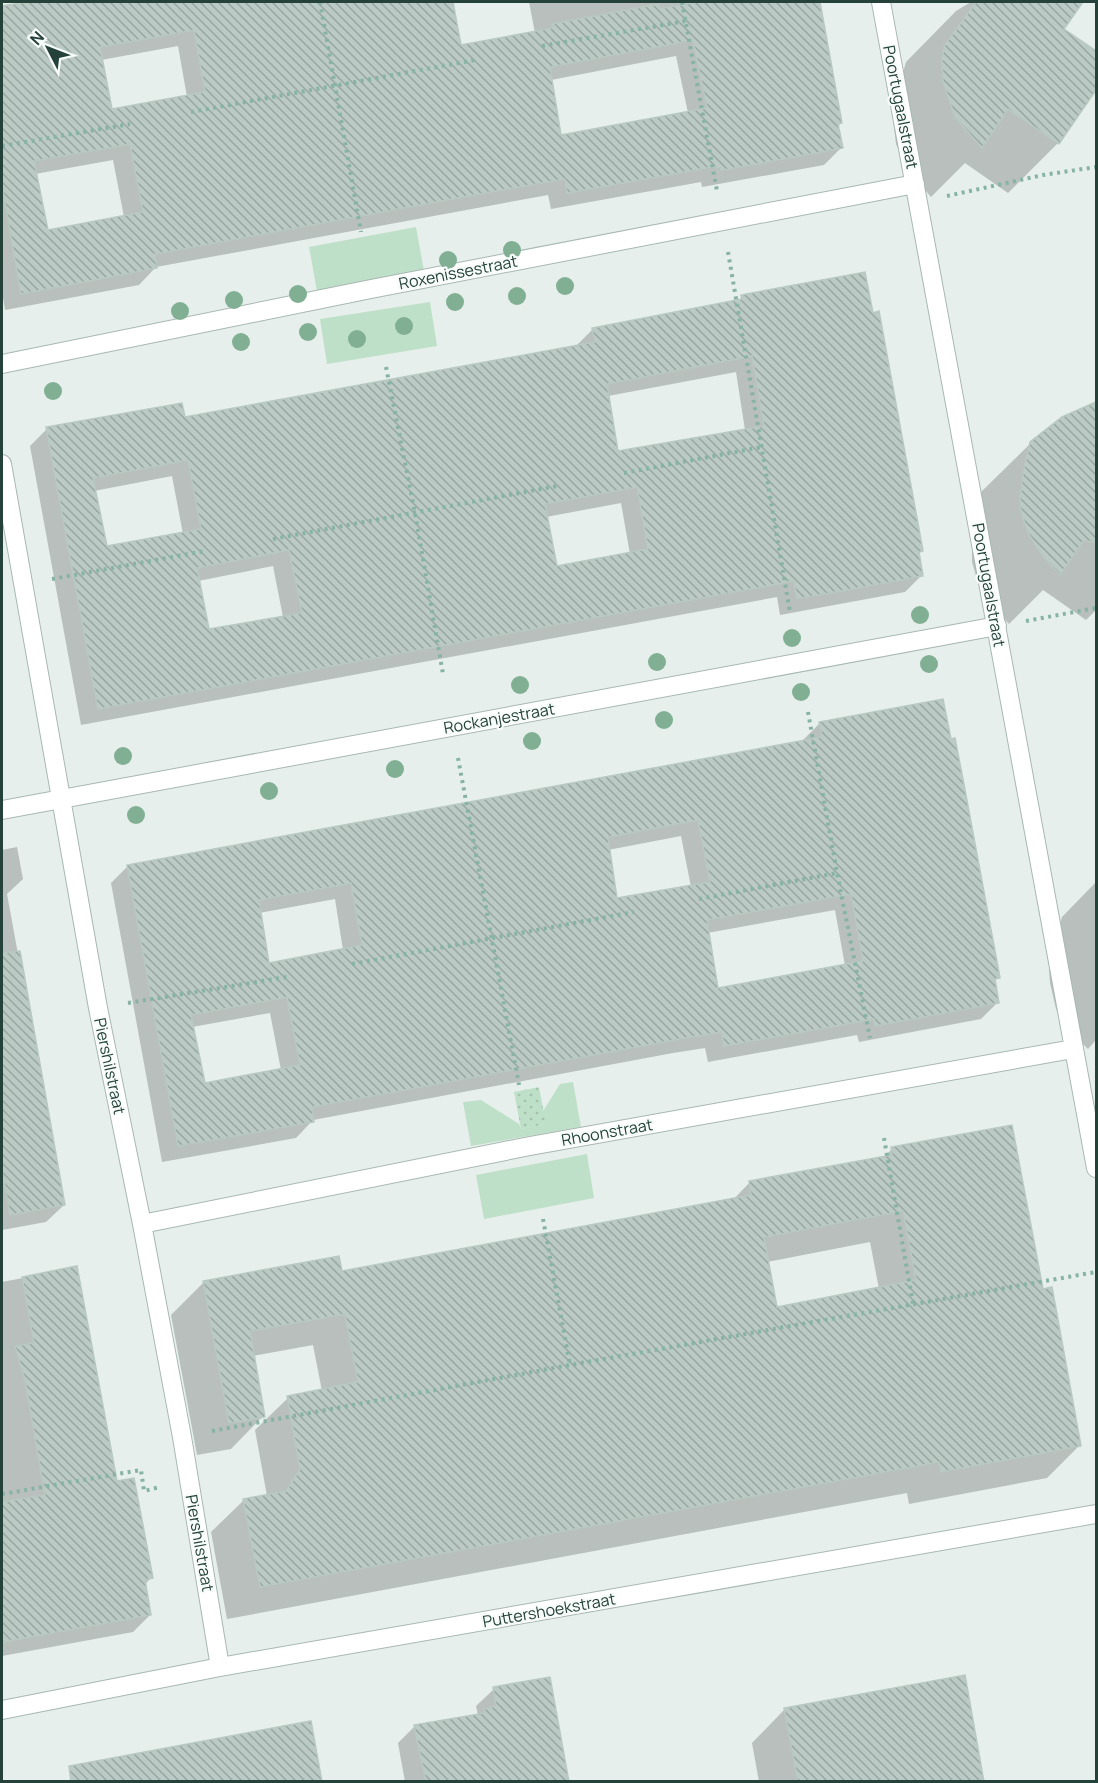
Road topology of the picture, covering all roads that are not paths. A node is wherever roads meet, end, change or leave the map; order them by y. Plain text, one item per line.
1 (881, 2) edge
2 (915, 184) junction
3 (2, 364) edge
4 (2, 464) edge
5 (997, 626) junction
6 (62, 799) junction
7 (2, 810) edge
8 (1073, 1049) junction
9 (1096, 1168) edge
10 (142, 1224) junction
11 (1096, 1514) edge
12 (220, 1667) junction
13 (2, 1710) edge

1 - 2 street, Poortugaalstraat
2 - 3 street, Roxenissestraat
2 - 5 street, Poortugaalstraat
4 - 6 street, Piershilstraat
5 - 6 street, Rockanjestraat
5 - 8 street, Poortugaalstraat
6 - 7 street, Rockanjestraat
6 - 10 street, Piershilstraat
8 - 9 street, Poortugaalstraat
8 - 10 street, Rhoonstraat
10 - 12 street, Piershilstraat
11 - 12 street, Puttershoekstraat
12 - 13 street, Puttershoekstraat

